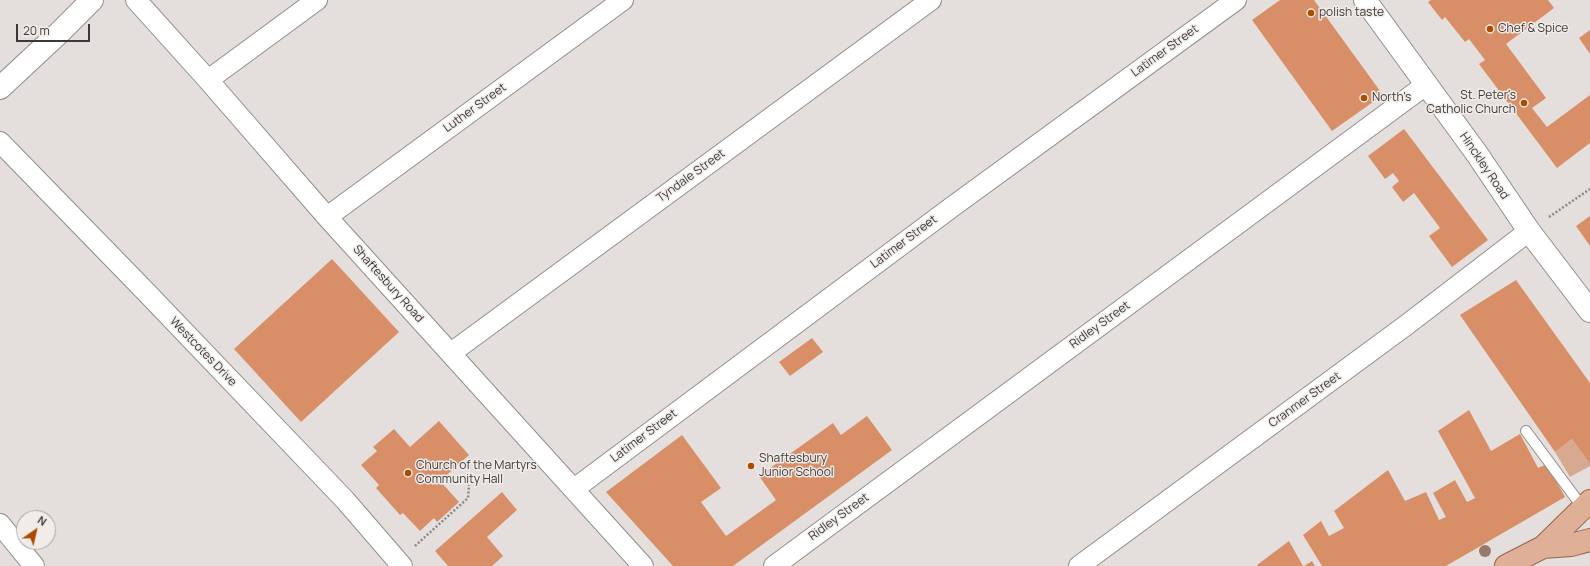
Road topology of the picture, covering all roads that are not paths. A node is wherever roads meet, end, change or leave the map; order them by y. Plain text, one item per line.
1 (92, 0) edge
2 (136, 0) edge
3 (317, 0) edge
4 (623, 0) edge
5 (931, 0) edge
6 (1236, 0) edge
7 (1369, 2) edge
8 (208, 80) junction
9 (1427, 84) junction
10 (0, 88) edge
11 (0, 142) edge
12 (327, 217) junction
13 (1529, 231) junction
14 (1590, 311) edge
15 (451, 352) junction
16 (1526, 431) dead end
17 (574, 489) junction
18 (1586, 505) edge
19 (0, 524) edge
20 (1590, 542) edge
21 (1543, 547) junction
22 (400, 564) edge
23 (34, 566) edge
24 (644, 566) edge
25 (774, 566) edge
26 (1079, 566) edge
27 (1506, 566) edge

1 - 10 street
2 - 8 street, Shaftesbury Road
3 - 8 street
4 - 12 street, Luther Street
5 - 15 street, Tyndale Street
6 - 17 street, Latimer Street
7 - 9 street, Hinckley Road
8 - 12 street, Shaftesbury Road
9 - 13 street, Hinckley Road
9 - 25 street, Ridley Street
11 - 22 street, Westcotes Drive
12 - 15 street, Shaftesbury Road
13 - 14 street, Hinckley Road
13 - 26 street, Cranmer Street
15 - 17 street, Shaftesbury Road
16 - 18 lane
17 - 24 street, Shaftesbury Road
18 - 21 main road
19 - 23 street
20 - 21 main road
21 - 27 main road

